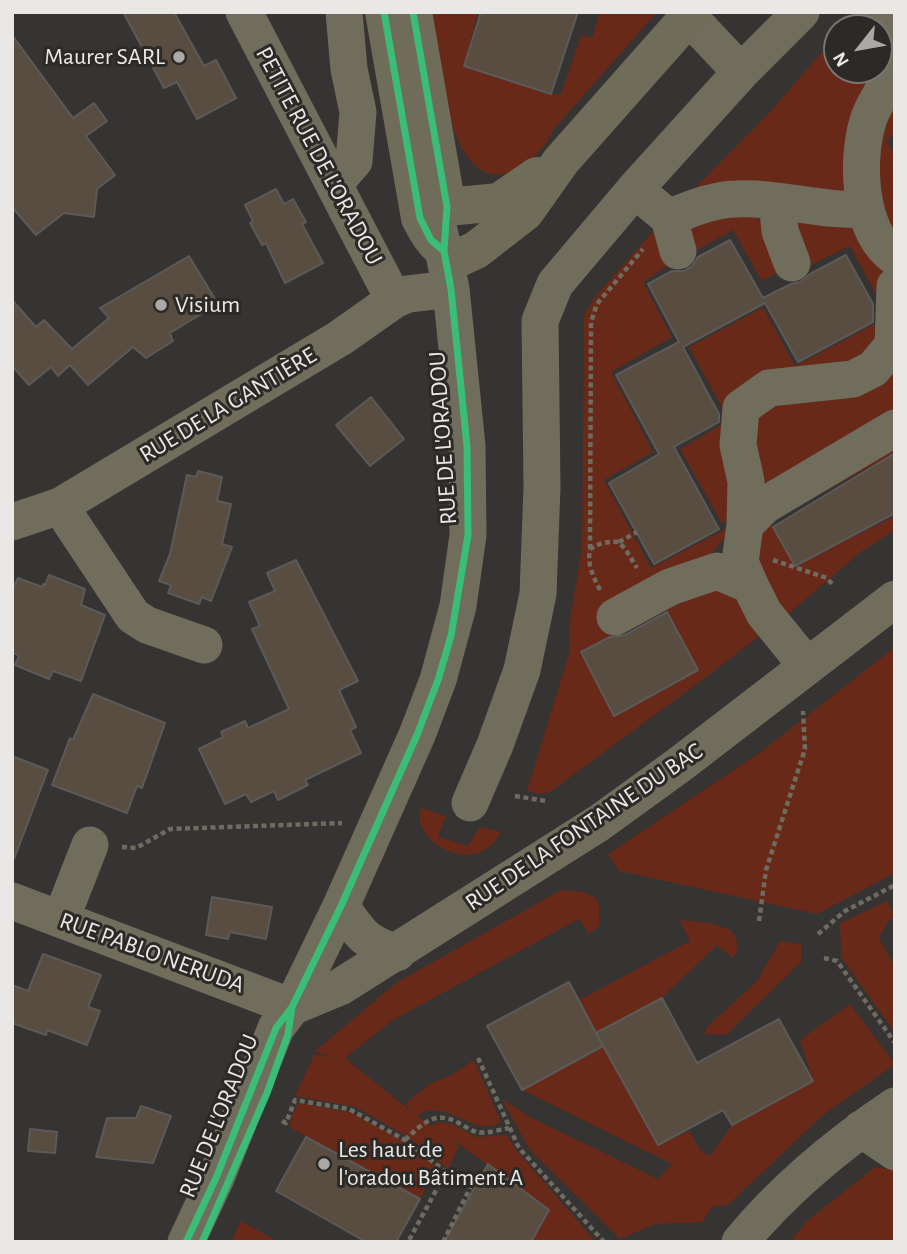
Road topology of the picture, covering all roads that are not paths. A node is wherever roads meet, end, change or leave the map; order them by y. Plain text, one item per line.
1 (244, 12) edge
2 (344, 12) edge
3 (384, 12) edge
4 (396, 12) edge
5 (413, 12) edge
6 (801, 12) edge
7 (881, 12) edge
8 (691, 15) edge
9 (895, 43) edge
10 (895, 50) edge
11 (741, 72) junction
12 (560, 162) junction
13 (335, 183) junction
14 (636, 188) junction
15 (777, 201) junction
16 (447, 207) junction
17 (866, 209) junction
18 (444, 251) junction
19 (895, 257) edge
20 (793, 263) dead end
21 (895, 286) edge
22 (450, 289) junction
23 (394, 300) junction
24 (895, 428) edge
25 (60, 506) junction
26 (12, 522) edge
27 (744, 533) junction
28 (750, 584) junction
29 (895, 599) edge
30 (609, 606) road end
31 (204, 645) dead end
32 (800, 671) junction
33 (470, 803) dead end
34 (90, 845) dead end
35 (12, 901) edge
36 (341, 906) junction
37 (61, 919) junction
38 (397, 953) junction
39 (292, 1007) junction
40 (895, 1106) edge
41 (861, 1129) junction
42 (895, 1152) edge
43 (187, 1242) edge
44 (202, 1242) edge
45 (740, 1242) edge

1 - 13 street, PETITE RUE DE L'ORADOU
2 - 13 street
3 - 18 main road, RUE DE L'ORADOU
4 - 18 street
5 - 16 main road
6 - 11 street
7 - 9 street
8 - 11 street
8 - 12 main road
10 - 17 street
11 - 14 street
12 - 16 main road
12 - 18 main road
13 - 23 street, PETITE RUE DE L'ORADOU
14 - 15 street
14 - 33 street
15 - 17 street
15 - 20 street
16 - 18 street
17 - 19 street
18 - 22 street, RUE DE L'ORADOU
21 - 27 street
22 - 23 street
22 - 36 street, RUE DE L'ORADOU
23 - 25 street, RUE DE LA GANTIÈRE
24 - 27 street
25 - 26 street, RUE DE LA GANTIÈRE
25 - 31 street
27 - 28 street
28 - 30 street
28 - 32 street
29 - 32 street, RUE DE LA FONTAINE DU BAC
32 - 38 street, RUE DE LA FONTAINE DU BAC
34 - 37 street
35 - 37 street, RUE PABLO NERUDA
36 - 38 street
36 - 39 street, RUE DE L'ORADOU
37 - 39 street, RUE PABLO NERUDA
38 - 39 street, RUE DE LA FONTAINE DU BAC
39 - 43 street, RUE DE L'ORADOU
39 - 44 street, RUE DE L'ORADOU
40 - 41 street
41 - 42 street
41 - 45 street

